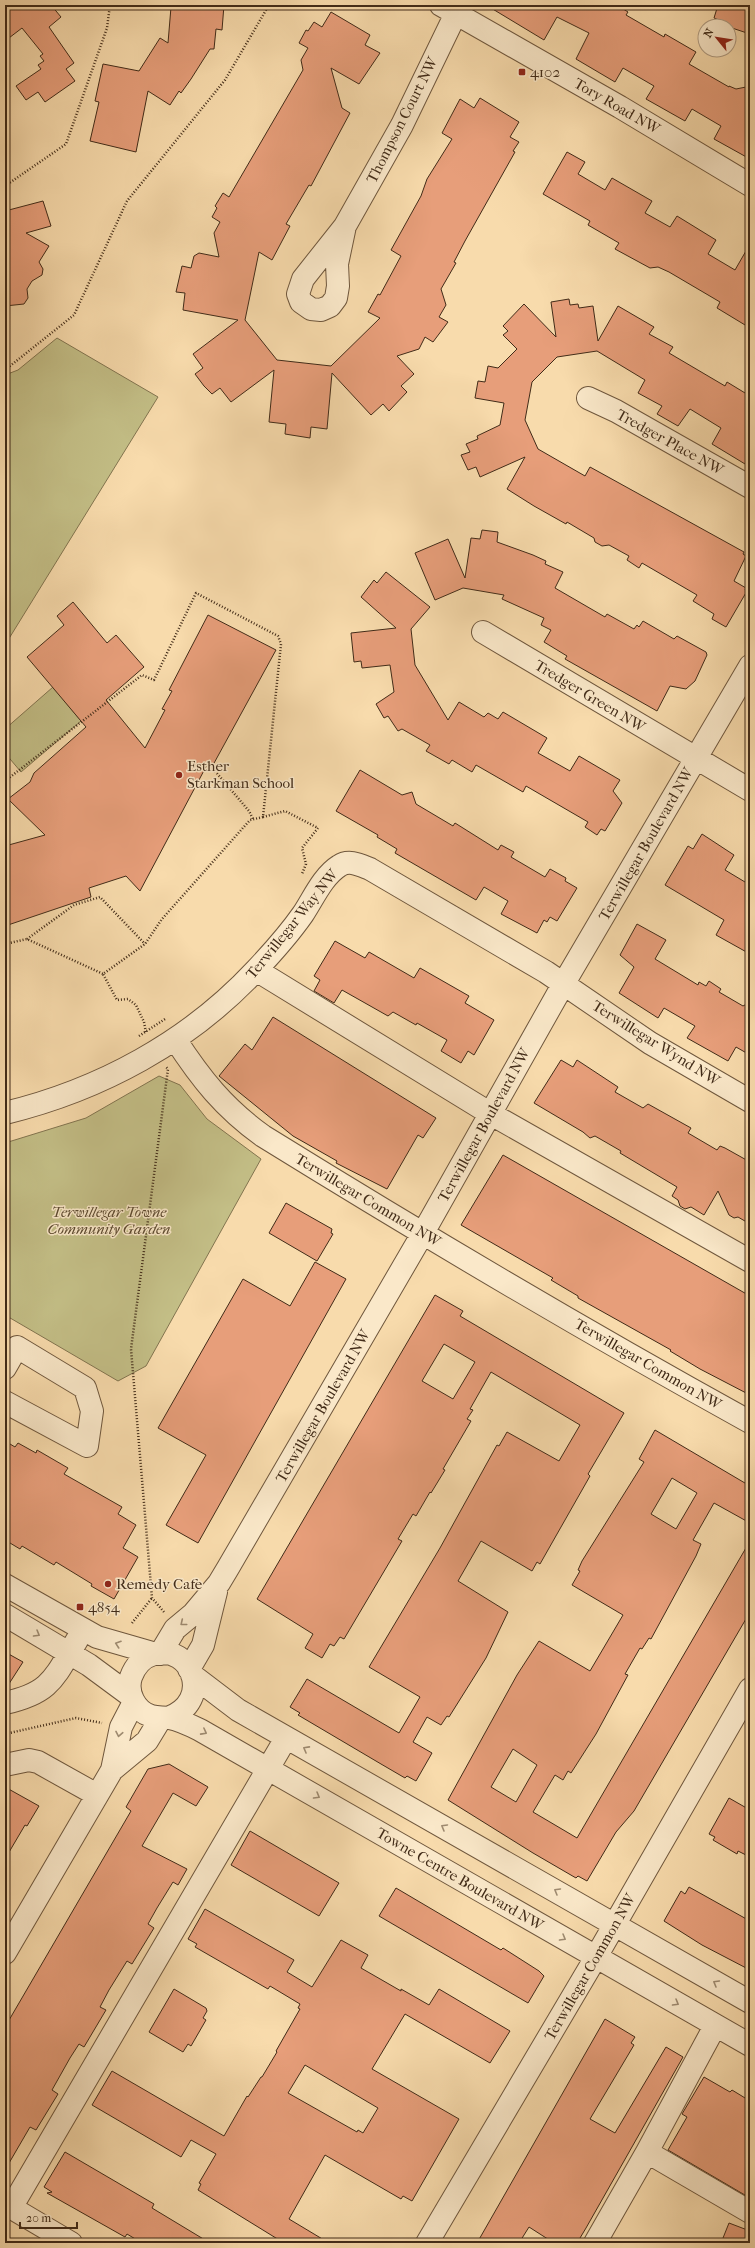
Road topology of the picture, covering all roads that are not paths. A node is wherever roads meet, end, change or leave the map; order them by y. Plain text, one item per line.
1 (452, 8) edge
2 (750, 185) edge
3 (345, 226) dead end
4 (588, 398) dead end
5 (750, 487) edge
6 (483, 632) dead end
7 (750, 666) edge
8 (696, 759) junction
9 (750, 790) edge
10 (256, 970) junction
11 (564, 983) junction
12 (166, 1045) junction
13 (750, 1100) edge
14 (5, 1113) edge
15 (491, 1114) junction
16 (423, 1234) junction
17 (750, 1261) edge
18 (5, 1368) edge
19 (5, 1402) edge
20 (750, 1422) edge
21 (219, 1584) junction
22 (5, 1586) edge
23 (5, 1615) edge
24 (83, 1630) junction
25 (69, 1653) junction
26 (158, 1654) junction
27 (191, 1672) junction
28 (750, 1689) edge
29 (132, 1699) junction
30 (5, 1703) edge
31 (164, 1718) junction
32 (286, 1738) junction
33 (5, 1765) edge
34 (269, 1768) junction
35 (112, 1770) junction
36 (97, 1795) junction
37 (615, 1924) junction
38 (5, 1953) edge
39 (596, 1957) junction
40 (750, 2002) edge
41 (715, 2026) junction
42 (750, 2046) edge
43 (647, 2152) junction
44 (8, 2206) edge
45 (750, 2212) edge
46 (71, 2243) edge
47 (427, 2243) edge
48 (595, 2243) edge

1 - 2 street, Tory Road NW
1 - 3 street, Thompson Court NW
4 - 5 street, Tredger Place NW
6 - 8 street, Tredger Green NW
7 - 8 street, Terwillegar Boulevard NW
8 - 9 street, Tredger Green NW
8 - 11 street, Terwillegar Boulevard NW
10 - 11 street, Terwillegar Way NW
10 - 12 street, Terwillegar Way NW
10 - 15 street
11 - 13 street, Terwillegar Wynd NW
11 - 15 street, Terwillegar Boulevard NW
12 - 14 street
12 - 16 street, Terwillegar Common NW
15 - 16 street, Terwillegar Boulevard NW
15 - 17 street
16 - 20 street, Terwillegar Common NW
16 - 21 street, Terwillegar Boulevard NW
18 - 19 street
21 -> 26 street, Terwillegar Boulevard NW
21 - 27 street, Terwillegar Boulevard NW
22 - 24 street
23 -> 25 street
24 - 25 street
26 -> 24 street
25 - 29 street
25 - 30 street
26 - 27 street
26 - 29 street
27 - 31 street
27 - 32 street
28 - 37 street, Terwillegar Common NW
29 - 31 street
29 -> 35 street
31 -> 34 street, Towne Centre Boulevard NW
31 - 35 street
32 - 34 street
37 -> 32 street
33 - 36 street
34 -> 39 street, Towne Centre Boulevard NW
34 - 44 street
35 - 36 street
36 - 38 street
37 - 39 street, Terwillegar Common NW
40 -> 37 street
39 -> 41 street, Towne Centre Boulevard NW
39 - 47 street, Terwillegar Common NW
41 - 42 street, Towne Centre Boulevard NW
41 - 43 street
43 - 45 street
43 - 48 street
44 - 46 street

